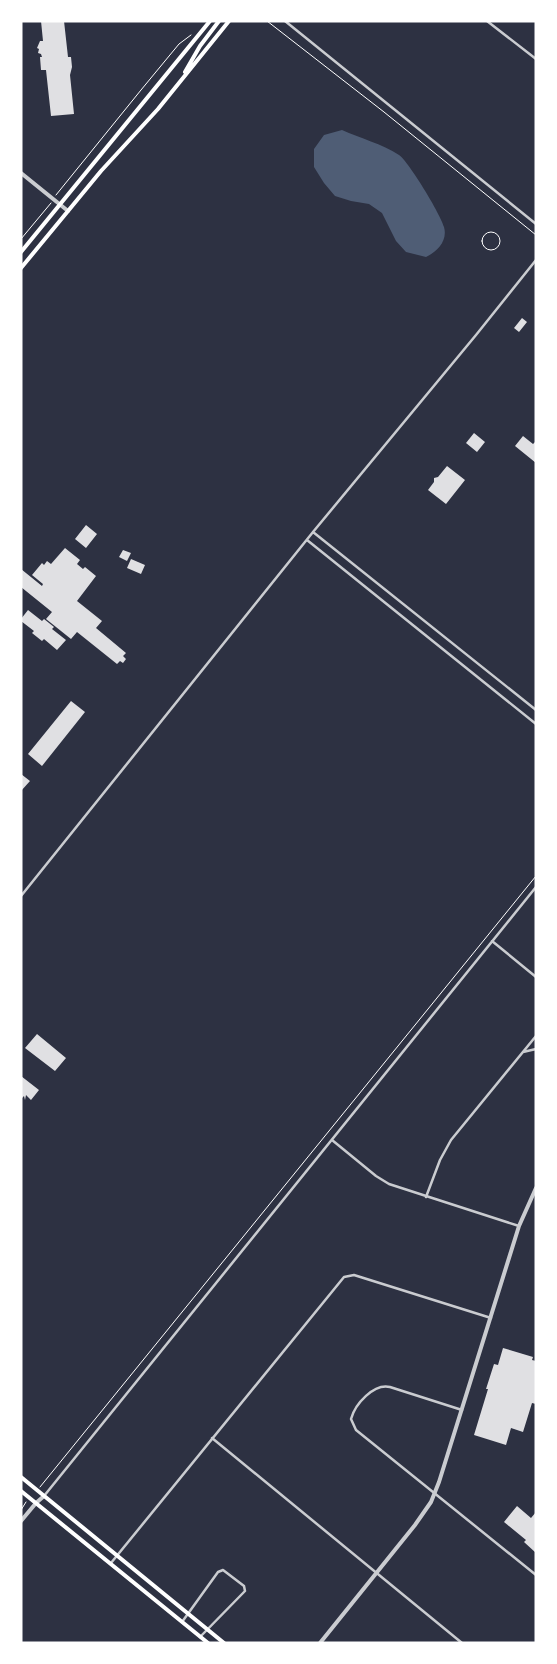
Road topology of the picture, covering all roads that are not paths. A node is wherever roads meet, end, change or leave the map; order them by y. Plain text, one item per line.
1 (210, 21) edge
2 (219, 21) edge
3 (229, 21) edge
4 (285, 21) edge
5 (488, 21) edge
6 (536, 59) edge
7 (179, 82) junction
8 (21, 173) edge
9 (60, 205) junction
10 (68, 211) junction
11 (536, 224) edge
12 (21, 252) edge
13 (536, 260) edge
14 (21, 268) edge
15 (313, 532) junction
16 (307, 540) junction
17 (536, 710) edge
18 (536, 724) edge
19 (536, 887) edge
20 (21, 896) edge
21 (492, 941) junction
22 (536, 976) edge
23 (536, 1036) edge
24 (536, 1049) edge
25 (523, 1052) junction
26 (332, 1140) junction
27 (536, 1188) edge
28 (426, 1197) junction
29 (519, 1226) junction
30 (491, 1318) junction
31 (462, 1410) junction
32 (212, 1438) junction
33 (21, 1477) edge
34 (21, 1491) edge
35 (434, 1493) junction
36 (44, 1496) junction
37 (36, 1503) junction
38 (21, 1521) edge
39 (118, 1555) junction
40 (110, 1564) junction
41 (377, 1573) junction
42 (536, 1575) edge
43 (188, 1613) junction
44 (182, 1622) junction
45 (208, 1630) junction
46 (200, 1637) junction
47 (208, 1643) edge
48 (224, 1643) edge
49 (320, 1643) edge
50 (462, 1643) edge

1 - 9 main road
2 - 7 main road
3 - 7 main road
4 - 11 street
5 - 6 street
7 - 10 main road
8 - 9 street
9 - 10 street
9 - 12 main road
10 - 14 main road
13 - 15 street
15 - 16 street
15 - 17 street
16 - 18 street
16 - 20 street
19 - 21 street
21 - 22 street
21 - 26 street
23 - 25 street
24 - 25 street
25 - 28 street
26 - 28 street
26 - 36 street
27 - 29 street
28 - 29 street
29 - 30 street
30 - 31 street
30 - 32 street
31 - 35 street
31 - 35 street
32 - 39 street
32 - 41 street
33 - 36 main road
34 - 37 main road
35 - 41 street
35 - 42 street
36 - 37 street
36 - 39 main road
37 - 38 street
37 - 40 main road
39 - 40 street
39 - 43 main road
40 - 44 main road
41 - 49 street
41 - 50 street
43 - 44 street
43 - 45 main road
43 - 45 street
44 - 46 main road
45 - 46 street
45 - 48 main road
46 - 47 main road

